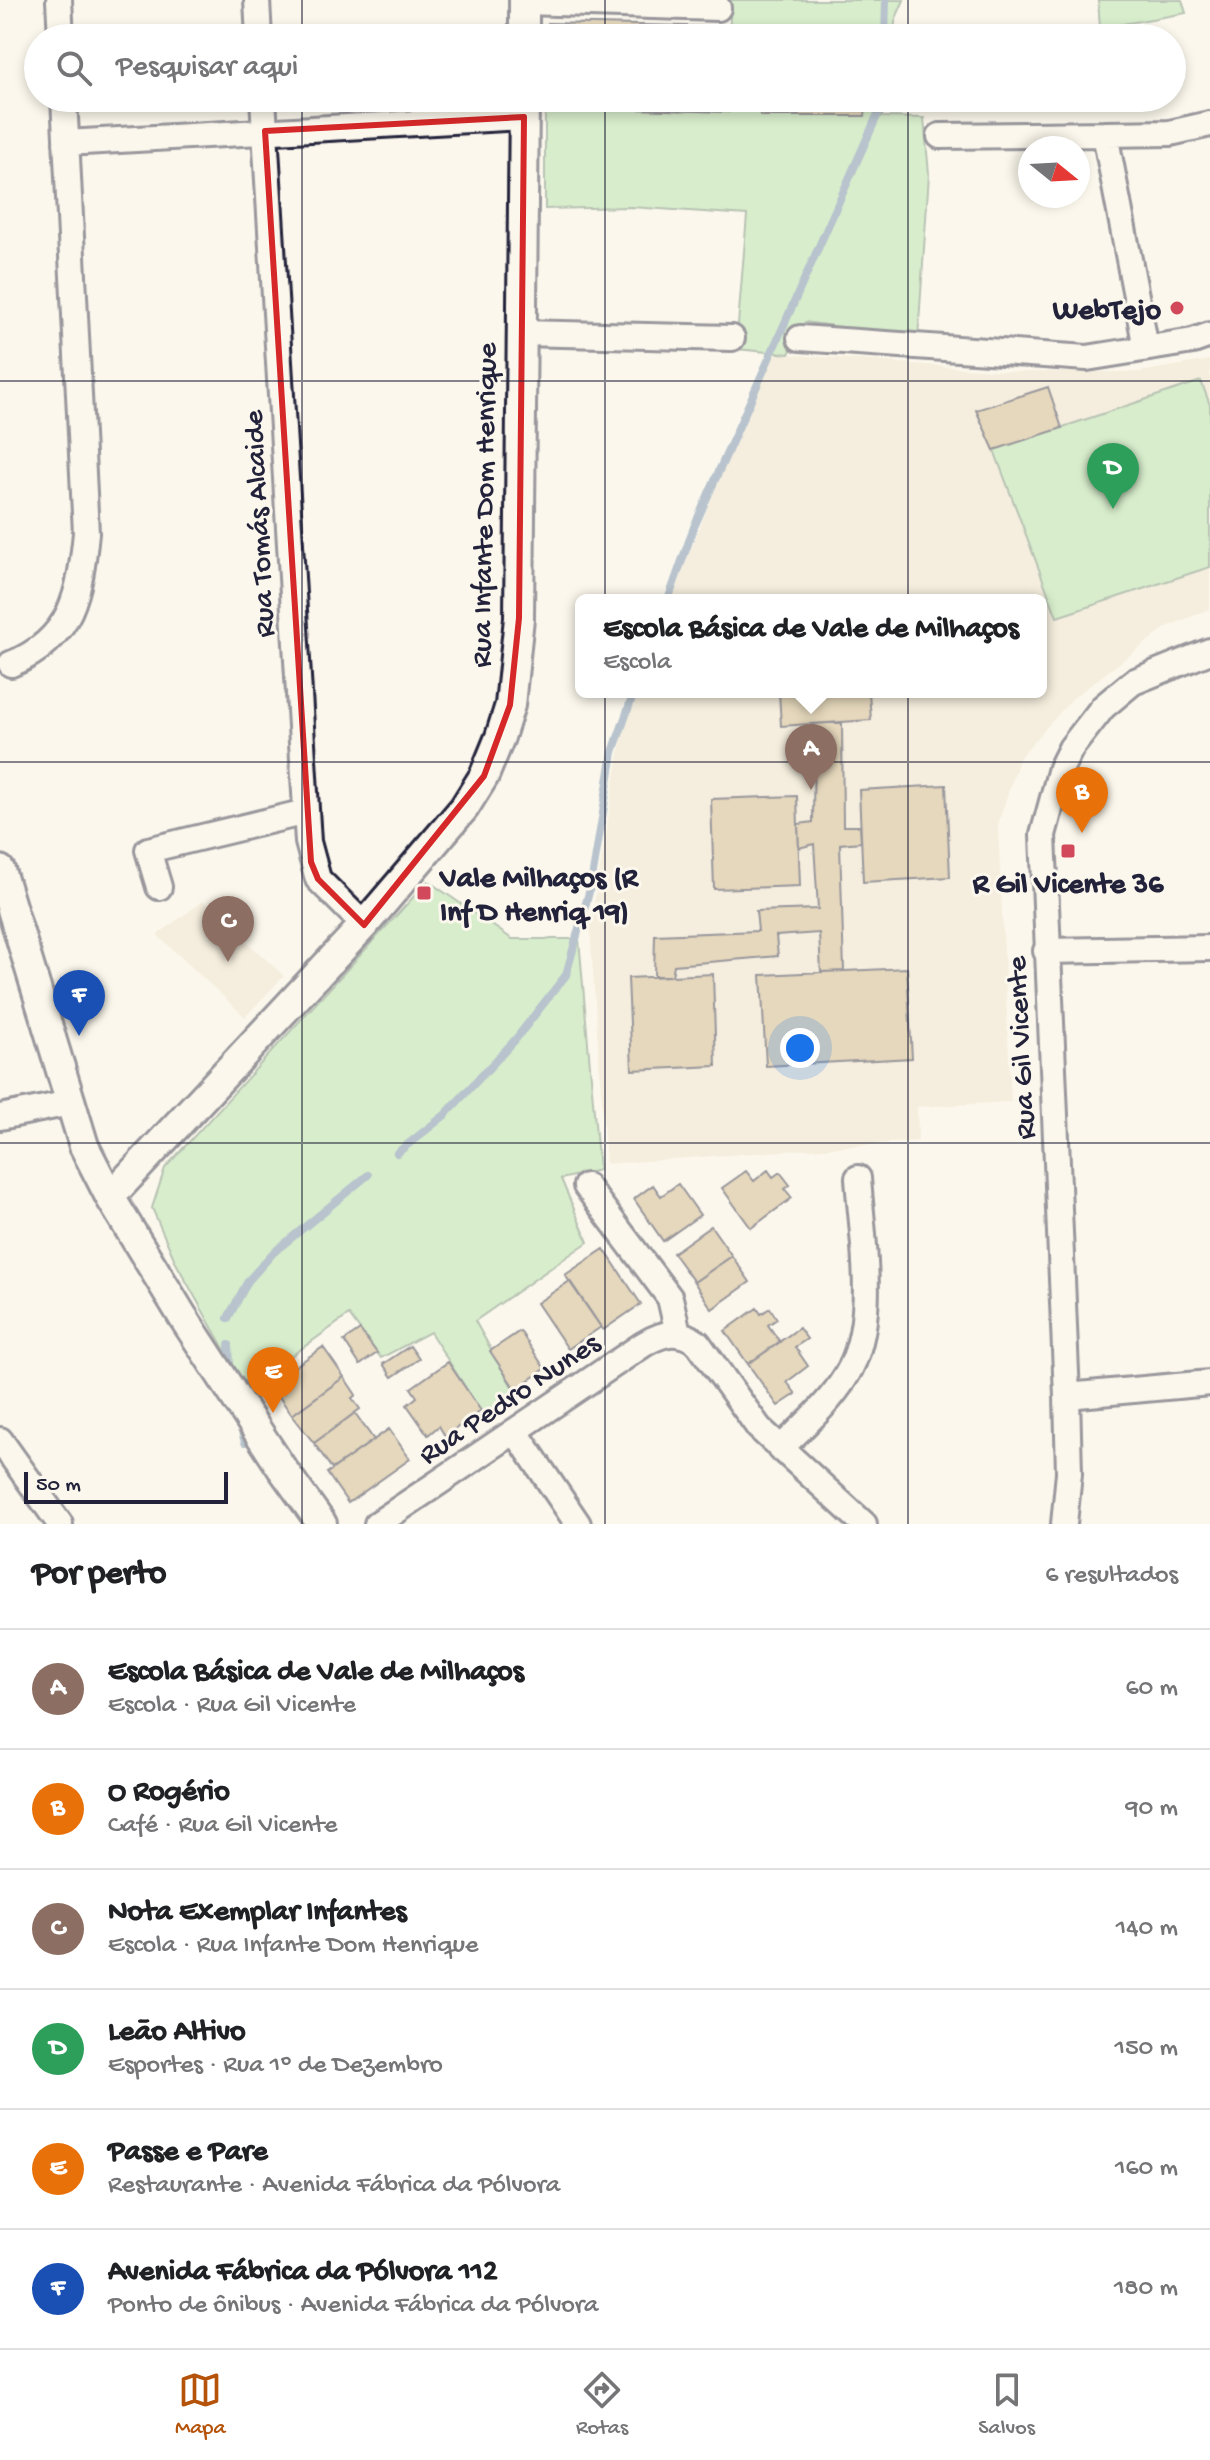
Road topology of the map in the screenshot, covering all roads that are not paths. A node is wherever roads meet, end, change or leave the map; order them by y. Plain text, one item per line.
1 (59, 0) edge
2 (257, 0) edge
3 (524, 1) edge
4 (718, 8) dead end
5 (60, 24) edge
6 (258, 24) edge
7 (524, 24) edge
8 (65, 112) edge
9 (264, 112) edge
10 (479, 112) edge
11 (524, 112) edge
12 (1210, 124) edge
13 (265, 131) junction
14 (1105, 134) junction
15 (940, 136) dead end
16 (66, 143) junction
17 (520, 333) junction
18 (1210, 335) edge
19 (732, 338) dead end
20 (800, 338) dead end
21 (1146, 348) junction
22 (1210, 651) edge
23 (11, 664) dead end
24 (306, 812) junction
25 (0, 870) edge
26 (159, 887) dead end
27 (364, 925) junction
28 (1210, 948) edge
29 (1046, 951) junction
30 (70, 1103) junction
31 (0, 1117) edge
32 (858, 1178) dead end
33 (586, 1186) dead end
34 (110, 1197) junction
35 (678, 1333) junction
36 (1210, 1383) edge
37 (1067, 1396) junction
38 (515, 1431) junction
39 (0, 1440) edge
40 (780, 1449) junction
41 (60, 1524) edge
42 (322, 1524) edge
43 (377, 1524) edge
44 (578, 1524) edge
45 (864, 1524) edge
46 (1064, 1524) edge

1 - 5 street
2 - 6 street
3 - 4 street
3 - 7 street
8 - 16 street
9 - 13 street, Rua Tomás Alcaide
10 - 13 street
11 - 17 street, Rua Infante Dom Henrique
12 - 14 street
13 - 16 street
13 - 24 street, Rua Tomás Alcaide
14 - 15 street
14 - 21 street
16 - 23 street
17 - 19 street
17 - 27 street, Rua Infante Dom Henrique
18 - 21 street
20 - 21 street
22 - 29 street, Rua Gil Vicente
24 - 26 street
24 - 27 street, Rua Tomás Alcaide
25 - 30 street
27 - 34 street, Rua Infante Dom Henrique
28 - 29 street
29 - 37 street, Rua Gil Vicente
30 - 31 street
30 - 34 street
32 - 40 street
33 - 35 street
34 - 42 street
35 - 38 street, Rua Pedro Nunes
35 - 40 street
36 - 37 street
37 - 46 street, Rua Gil Vicente
38 - 43 street, Rua Pedro Nunes
38 - 44 street
39 - 41 street
40 - 45 street

